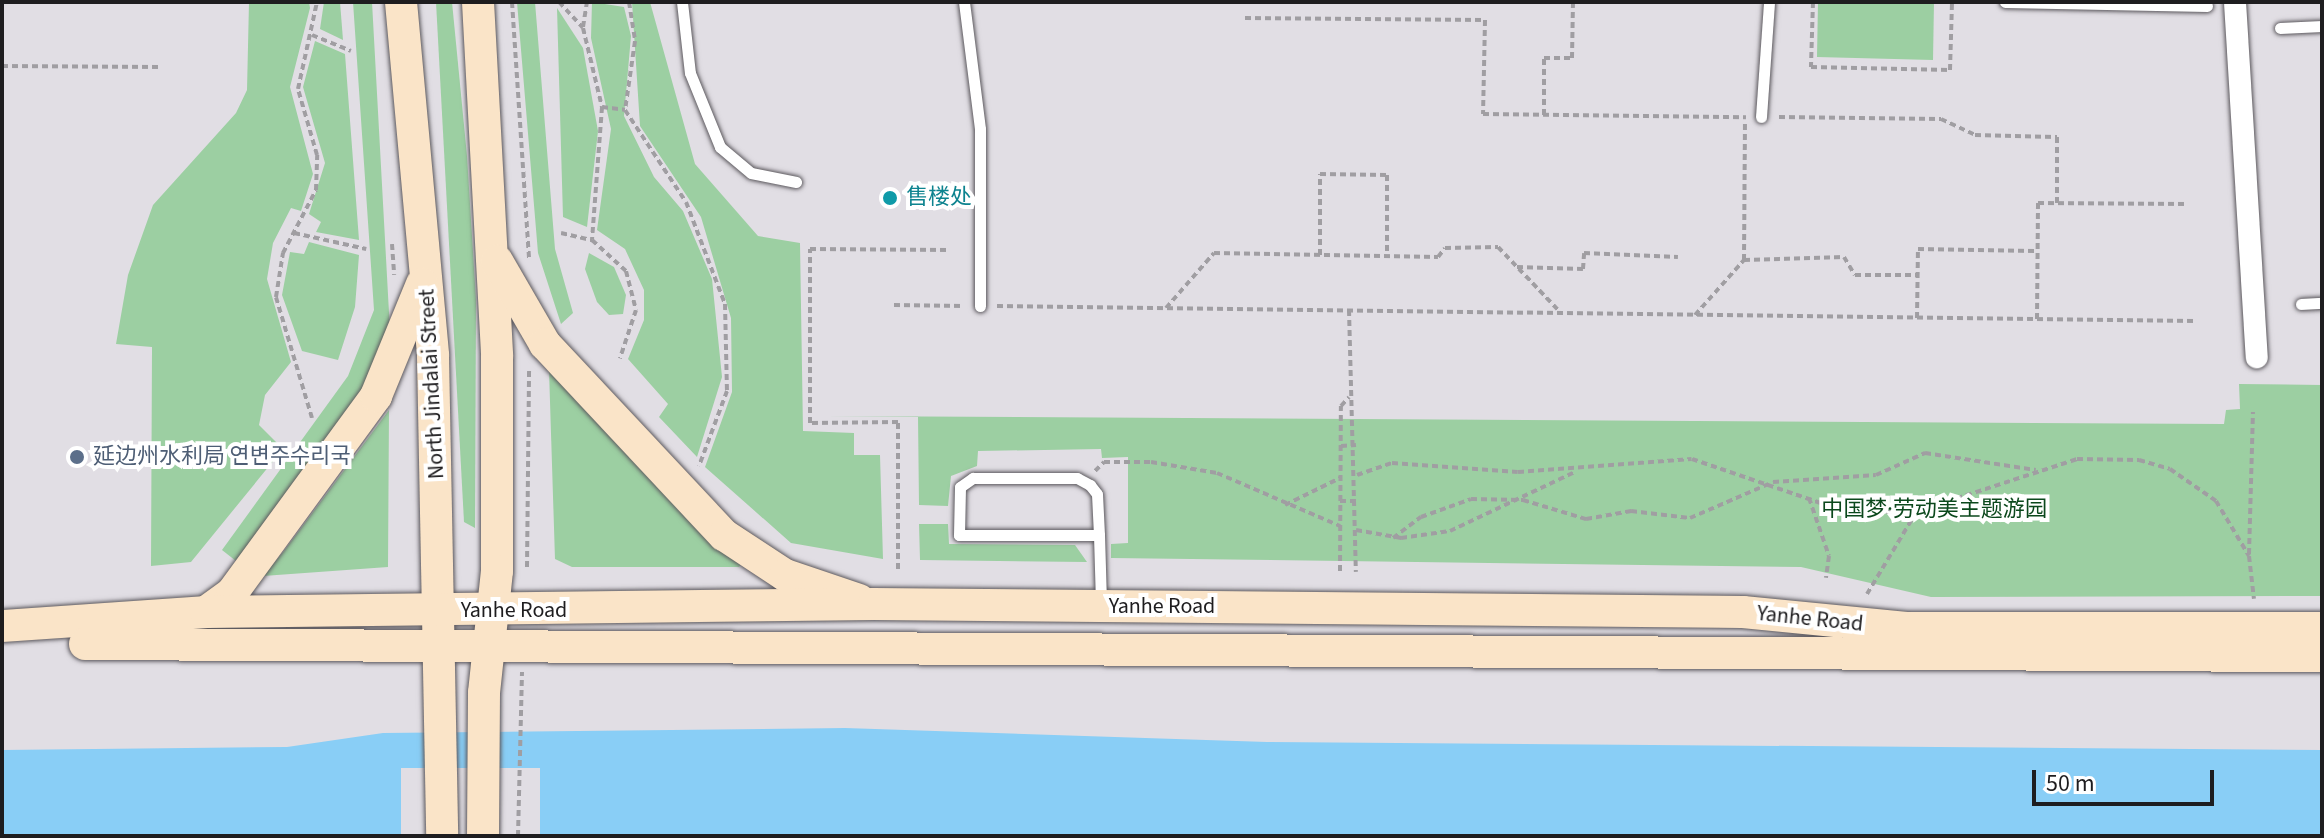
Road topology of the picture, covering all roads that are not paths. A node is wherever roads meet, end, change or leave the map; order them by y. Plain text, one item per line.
1 (401, 2) edge
2 (478, 2) edge
3 (682, 2) edge
4 (964, 2) edge
5 (1769, 2) edge
6 (2005, 2) edge
7 (2235, 2) edge
8 (2207, 6) dead end
9 (2322, 26) edge
10 (2280, 28) dead end
11 (1761, 117) road end
12 (796, 182) dead end
13 (493, 255) junction
14 (427, 270) junction
15 (2322, 303) edge
16 (2301, 304) dead end
17 (980, 306) road end
18 (2257, 357) dead end
19 (1099, 535) junction
20 (874, 604) junction
21 (1101, 607) junction
22 (440, 611) junction
23 (206, 612) junction
24 (493, 612) junction
25 (2, 626) edge
26 (2322, 628) edge
27 (2, 645) edge
28 (489, 646) junction
29 (441, 647) junction
30 (2322, 656) edge
31 (442, 836) edge
32 (483, 836) edge

1 - 14 main road, North Jindalai Street
2 - 13 main road
3 - 12 lane
4 - 17 lane
5 - 11 lane
6 - 8 lane
7 - 18 street
9 - 10 lane
13 - 20 main road
13 - 24 main road
14 - 22 main road, North Jindalai Street
14 - 23 main road
15 - 16 lane
19 - 19 lane
19 - 21 lane
20 - 21 main road, Yanhe Road
20 - 24 main road, Yanhe Road
21 - 26 main road, Yanhe Road
22 - 23 main road, Yanhe Road
22 - 24 main road, Yanhe Road
22 - 29 main road, North Jindalai Street
23 - 25 main road, Yanhe Road
24 - 28 main road
27 - 29 main road, Yanhe Road
28 - 29 main road, Yanhe Road
28 - 30 main road, Yanhe Road
28 - 32 main road
29 - 31 main road, North Jindalai Street

